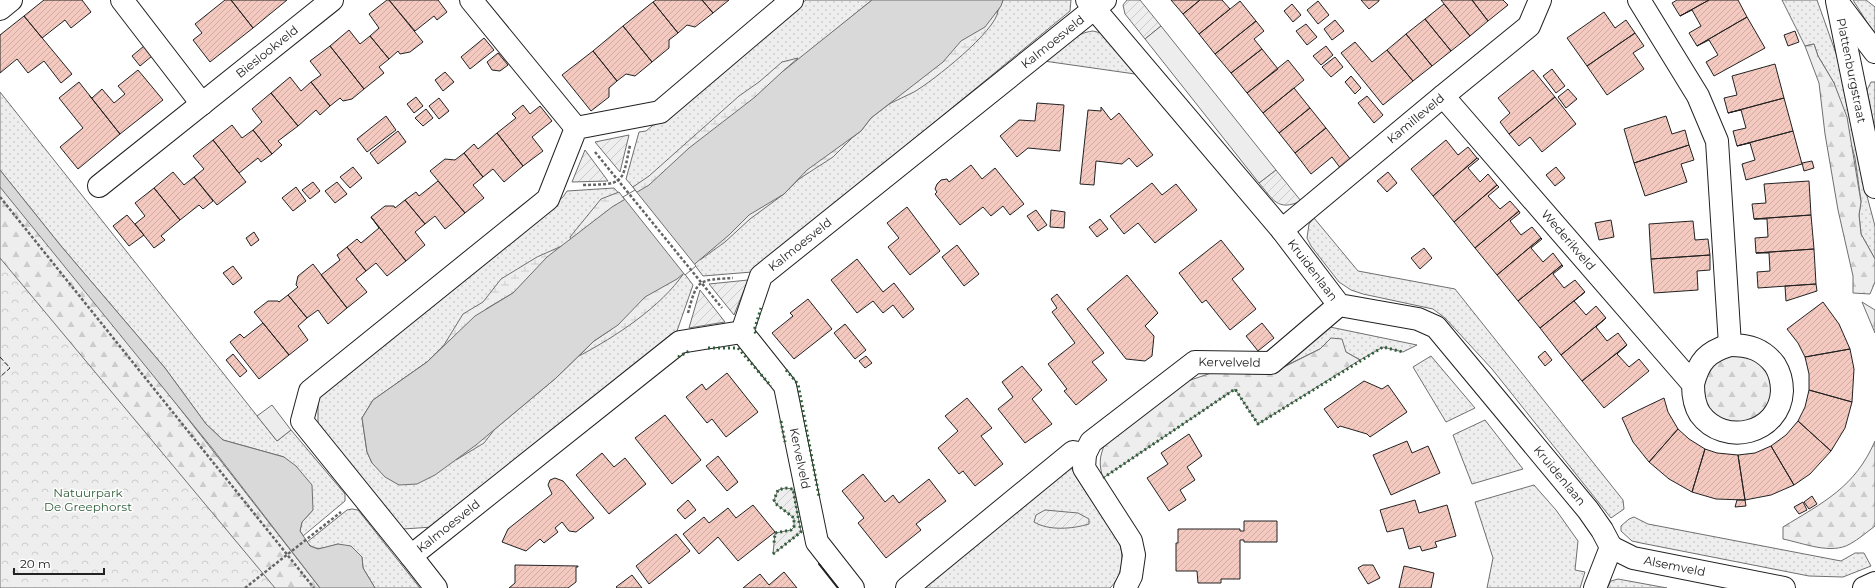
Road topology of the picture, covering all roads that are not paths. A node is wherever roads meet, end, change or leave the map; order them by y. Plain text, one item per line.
1 (11, 0) edge
2 (122, 0) edge
3 (332, 0) edge
4 (471, 0) edge
5 (792, 0) edge
6 (1540, 0) edge
7 (1639, 0) edge
8 (1836, 1) edge
9 (1095, 3) edge
10 (0, 9) edge
11 (1875, 52) edge
12 (1443, 96) junction
13 (202, 104) junction
14 (576, 128) junction
15 (99, 186) dead end
16 (1875, 187) edge
17 (1282, 230) junction
18 (1339, 305) junction
19 (742, 332) junction
20 (1730, 344) junction
21 (1693, 384) junction
22 (1085, 454) junction
23 (1611, 547) junction
24 (411, 556) junction
25 (1875, 583) edge
26 (436, 588) edge
27 (853, 588) edge
28 (907, 588) edge
29 (1124, 588) edge
30 (1595, 588) edge
31 (1784, 588) edge
32 (1864, 588) edge

1 - 10 street
2 - 13 street
3 - 13 street, Bieslookveld
4 - 14 street
5 - 14 street
6 - 12 street, Kamilleveld
7 - 20 street
8 - 11 street, Plattenburgstraat
8 - 16 street, Plattenburgstraat
9 - 17 street, Kruidenlaan
9 - 19 street, Kalmoesveld
12 - 17 street, Kamilleveld
12 - 21 street, Wederikveld
13 - 15 street, Bieslookveld
14 - 24 street, Kalmoesveld
17 - 18 street, Kruidenlaan
18 - 22 street, Kervelveld
18 - 23 street, Kruidenlaan
19 - 24 street, Kalmoesveld
19 - 27 street, Kervelveld
20 - 21 street
20 - 21 street
22 - 28 street
22 - 29 street
23 - 30 street
23 - 31 street, Alsemveld
24 - 26 street
25 - 32 street

